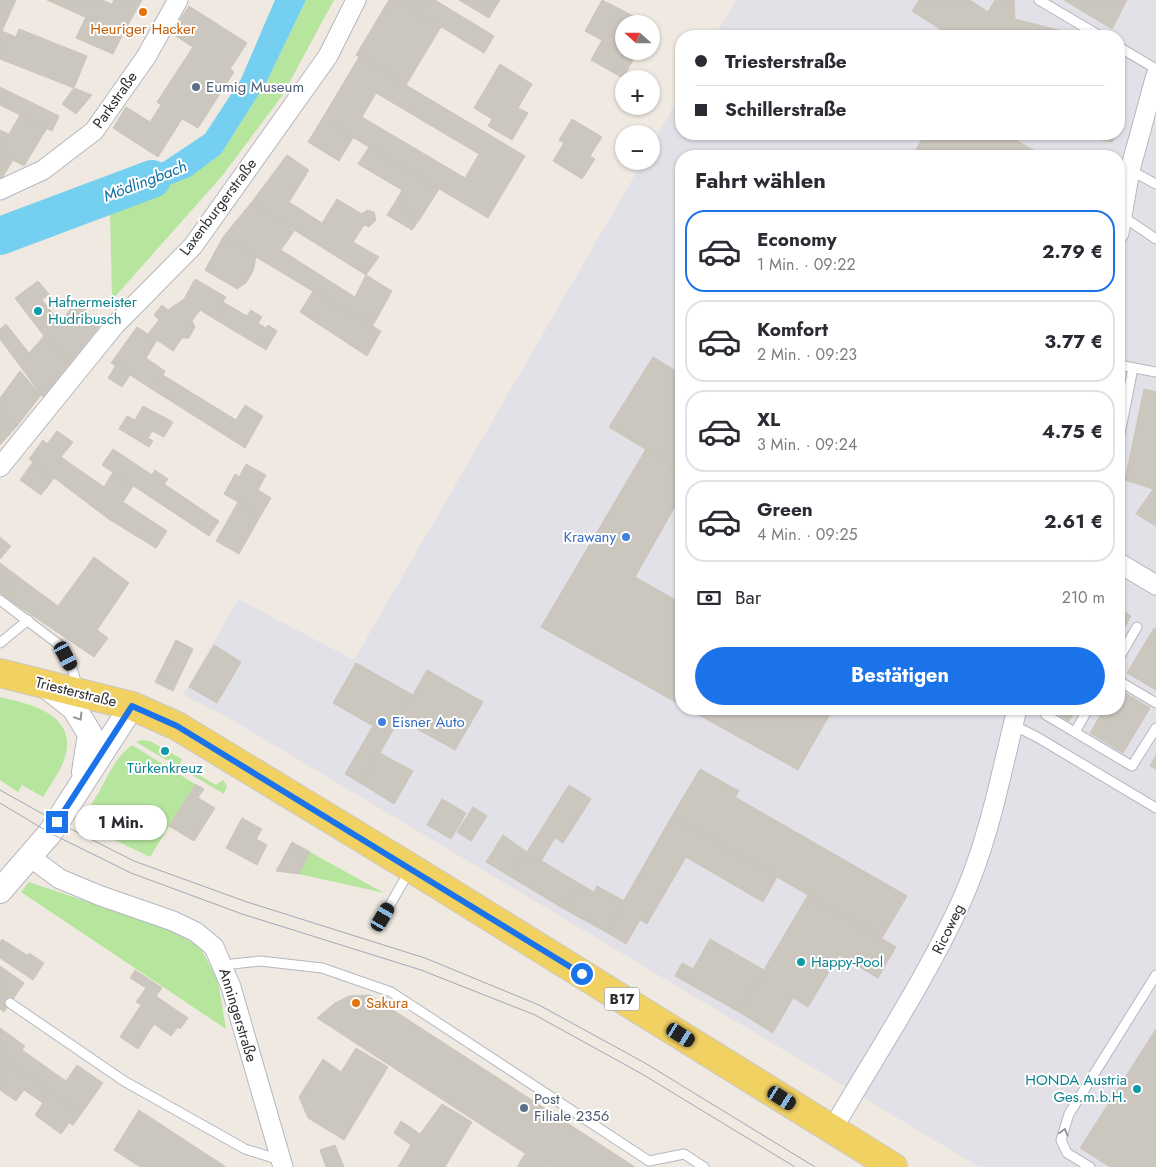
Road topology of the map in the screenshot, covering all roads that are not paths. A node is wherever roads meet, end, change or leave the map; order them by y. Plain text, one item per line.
1 (178, 0) edge
2 (356, 0) edge
3 (1039, 0) edge
4 (1090, 30) edge
5 (1125, 51) edge
6 (1156, 69) edge
7 (1156, 75) edge
8 (1130, 170) junction
9 (1156, 184) edge
10 (0, 190) edge
11 (1125, 197) edge
12 (1125, 226) edge
13 (1156, 239) edge
14 (1125, 366) edge
15 (1134, 368) junction
16 (1156, 372) edge
17 (1125, 410) edge
18 (0, 466) edge
19 (1125, 567) edge
20 (1156, 585) edge
21 (0, 600) edge
22 (28, 620) junction
23 (1137, 627) dead end
24 (0, 643) edge
25 (1125, 648) edge
26 (0, 673) edge
27 (44, 684) junction
28 (1125, 685) edge
29 (79, 693) junction
30 (1156, 703) edge
31 (132, 706) junction
32 (1046, 715) edge
33 (1084, 715) edge
34 (1015, 717) edge
35 (1156, 728) edge
36 (1074, 732) junction
37 (83, 779) junction
38 (1156, 808) edge
39 (30, 857) junction
40 (411, 868) junction
41 (0, 891) edge
42 (383, 917) dead end
43 (223, 965) junction
44 (1156, 975) edge
45 (10, 1003) dead end
46 (832, 1130) junction
47 (282, 1163) edge
48 (704, 1167) edge
49 (893, 1167) edge
50 (1090, 1167) edge

1 - 10 street, Parkstraße
2 - 18 street, Laxenburgerstraße
3 - 4 lane
5 - 6 lane
7 - 8 street
8 - 9 lane
8 - 11 street
12 - 13 lane
14 - 15 lane
15 - 16 lane
15 - 17 lane
19 - 20 street
21 - 22 lane
22 - 24 lane
22 - 29 lane
23 - 25 lane
26 - 27 main road, Triesterstraße / B17
27 - 29 main road, Triesterstraße / B17
27 -> 37 street
28 - 30 lane
29 - 31 main road, Triesterstraße / B17
31 - 37 street
31 - 40 main road, Triesterstraße / B17
32 - 36 lane
33 - 36 lane
34 - 38 lane
34 - 46 street, Ricoweg
35 - 36 lane
37 - 39 street
39 - 41 street
39 - 43 street, Anningerstraße
40 - 42 lane
40 - 46 main road, Triesterstraße / B17
43 - 47 street, Anningerstraße
43 - 48 lane
50 -> 44 lane
45 - 47 lane
46 - 49 main road, Triesterstraße / B17

